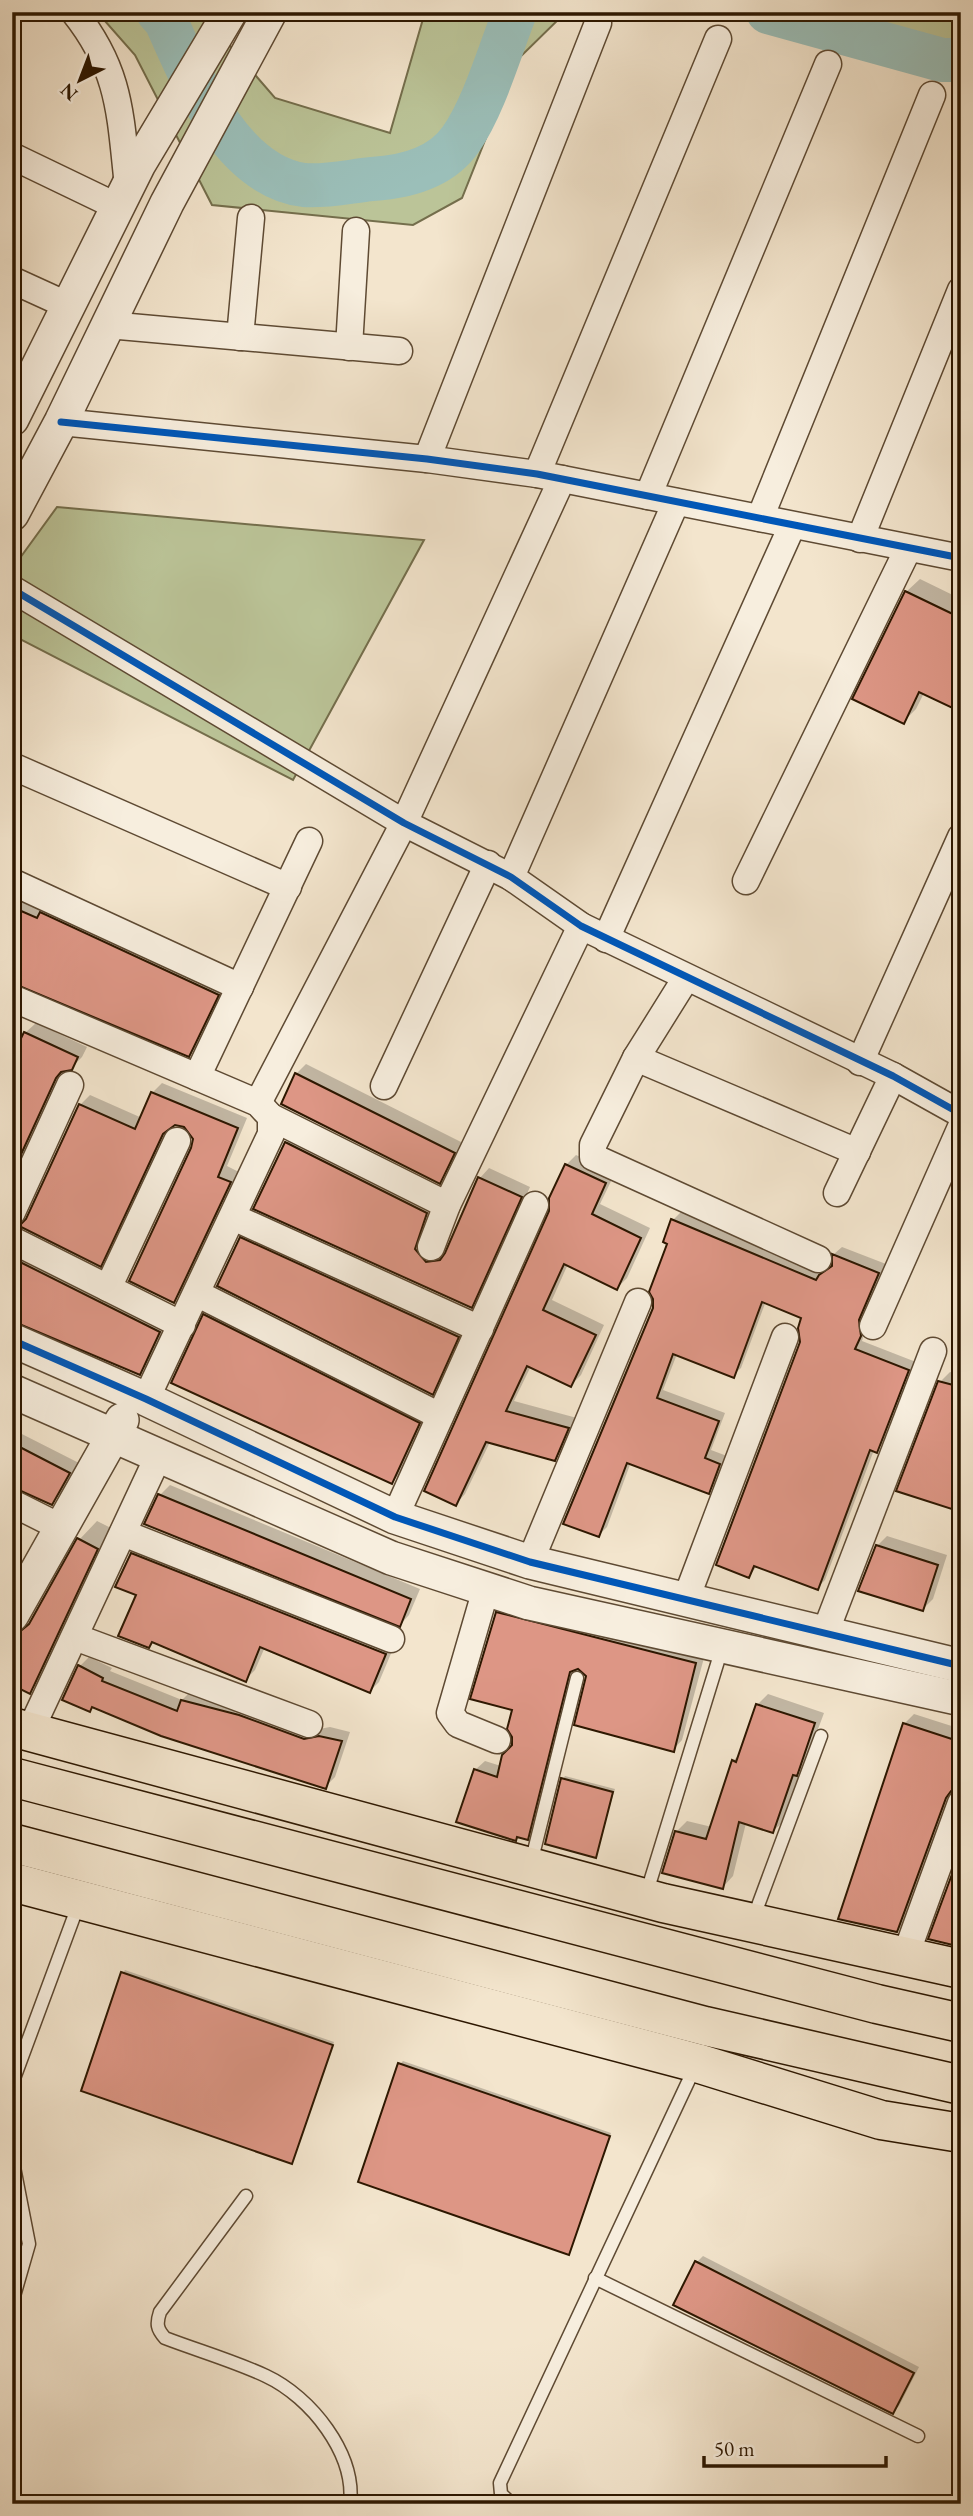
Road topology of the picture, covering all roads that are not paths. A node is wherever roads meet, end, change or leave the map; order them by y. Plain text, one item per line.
1 (74, 12) edge
2 (270, 12) edge
3 (598, 23) dead end
4 (223, 24) edge
5 (718, 39) dead end
6 (828, 64) dead end
7 (932, 95) dead end
8 (12, 156) edge
9 (128, 186) junction
10 (251, 218) dead end
11 (356, 231) dead end
12 (12, 280) edge
13 (961, 290) edge
14 (69, 306) junction
15 (108, 325) junction
16 (240, 337) junction
17 (349, 346) junction
18 (399, 351) dead end
19 (15, 407) edge
20 (61, 422) junction
21 (427, 459) junction
22 (550, 477) junction
23 (648, 496) junction
24 (676, 502) junction
25 (12, 514) edge
26 (760, 518) junction
27 (792, 526) junction
28 (860, 539) junction
29 (908, 549) junction
30 (961, 557) edge
31 (12, 589) edge
32 (12, 766) edge
33 (404, 823) junction
34 (961, 836) edge
35 (309, 841) dead end
36 (488, 864) junction
37 (511, 877) junction
38 (746, 881) dead end
39 (12, 882) edge
40 (288, 887) junction
41 (581, 926) junction
42 (606, 939) junction
43 (686, 978) junction
44 (240, 987) junction
45 (12, 998) edge
46 (636, 1058) junction
47 (860, 1062) junction
48 (893, 1076) junction
49 (197, 1077) junction
50 (70, 1084) dead end
51 (384, 1086) dead end
52 (265, 1110) junction
53 (961, 1114) edge
54 (961, 1127) edge
55 (177, 1141) dead end
56 (857, 1152) junction
57 (837, 1193) dead end
58 (447, 1205) junction
59 (535, 1205) dead end
60 (12, 1212) edge
61 (233, 1217) junction
62 (12, 1240) edge
63 (431, 1247) dead end
64 (818, 1259) dead end
65 (108, 1288) junction
66 (198, 1294) junction
67 (638, 1302) dead end
68 (182, 1325) junction
69 (873, 1326) dead end
70 (480, 1329) junction
71 (785, 1337) dead end
72 (12, 1340) edge
73 (933, 1351) dead end
74 (12, 1391) edge
75 (140, 1397) junction
76 (440, 1416) junction
77 (113, 1438) junction
78 (158, 1457) junction
79 (12, 1503) edge
80 (395, 1517) junction
81 (62, 1528) junction
82 (123, 1533) junction
83 (530, 1562) junction
84 (486, 1589) junction
85 (686, 1599) junction
86 (12, 1615) edge
87 (825, 1633) junction
88 (75, 1637) junction
89 (391, 1639) dead end
90 (723, 1647) junction
91 (961, 1666) edge
92 (577, 1678) dead end
93 (961, 1699) edge
94 (309, 1724) dead end
95 (821, 1736) dead end
96 (18, 1738) edge
97 (497, 1740) dead end
98 (12, 1777) edge
99 (12, 1800) edge
100 (961, 1803) edge
101 (12, 1843) edge
102 (530, 1866) junction
103 (12, 1882) edge
104 (645, 1898) junction
105 (80, 1900) junction
106 (752, 1923) junction
107 (905, 1957) junction
108 (961, 1969) edge
109 (961, 2000) edge
110 (961, 2023) edge
111 (961, 2043) edge
112 (697, 2063) junction
113 (12, 2084) edge
114 (961, 2085) edge
115 (961, 2133) edge
116 (12, 2157) edge
117 (246, 2196) dead end
118 (595, 2278) junction
119 (12, 2303) edge
120 (918, 2436) dead end
121 (350, 2504) edge
122 (512, 2504) edge

1 - 9 street
2 - 15 street
3 - 21 street
4 - 9 street
5 - 22 street
6 - 23 street
7 - 26 street
8 - 9 street
9 - 14 street
10 - 16 street
11 - 17 street
12 - 14 street
13 - 28 street
14 - 19 street
15 - 16 street
15 - 20 street
16 - 17 street
17 - 18 street
20 - 21 street
20 - 25 street
21 - 22 street
22 - 23 street
22 - 33 street
23 - 24 street
24 - 26 street
24 - 37 street
26 - 27 street
27 - 28 street
27 - 42 street
28 - 29 street
29 - 30 street
29 - 38 street
31 - 33 street
32 - 40 street
33 - 36 street
33 - 52 street
34 - 47 street
35 - 40 street
36 - 37 street
36 - 51 street
37 - 41 street
39 - 44 street
40 - 44 street
41 - 42 street
41 - 58 street
42 - 43 street
43 - 46 street
43 - 47 street
44 - 49 street
45 - 49 street
46 - 56 street
46 - 64 street
47 - 48 street
48 - 53 street
48 - 56 street
49 - 52 street
50 - 60 street
52 - 58 street
52 - 61 street
54 - 69 street
55 - 65 street
56 - 57 street
58 - 63 street
59 - 70 street
61 - 66 street
61 - 70 street
62 - 65 street
65 - 68 street
66 - 68 street
66 - 76 street
67 - 83 street
68 - 75 street
70 - 76 street
71 - 85 street
72 - 75 street
73 - 87 street
74 - 77 street
75 - 77 street
75 - 80 street
76 - 80 street
77 - 78 street
77 - 81 street
78 - 82 street
78 - 84 street
79 - 81 street
80 - 83 street
81 - 86 street
82 - 88 street
82 - 89 street
83 - 85 street
84 - 90 street
84 - 97 street
85 - 87 street
87 - 91 street
88 - 94 street
88 - 96 street
90 - 93 street
90 - 104 lane
92 - 102 lane
95 - 106 lane
96 - 102 main road
96 - 109 main road
98 - 110 main road
99 - 111 main road
100 - 107 street
101 - 114 main road
102 - 104 main road
103 - 105 main road
104 - 106 main road
105 - 112 main road
105 - 113 lane
106 - 107 main road
107 - 108 main road
112 - 115 main road
112 - 118 lane
116 - 119 lane
117 - 121 lane
118 - 120 lane
118 - 122 lane

